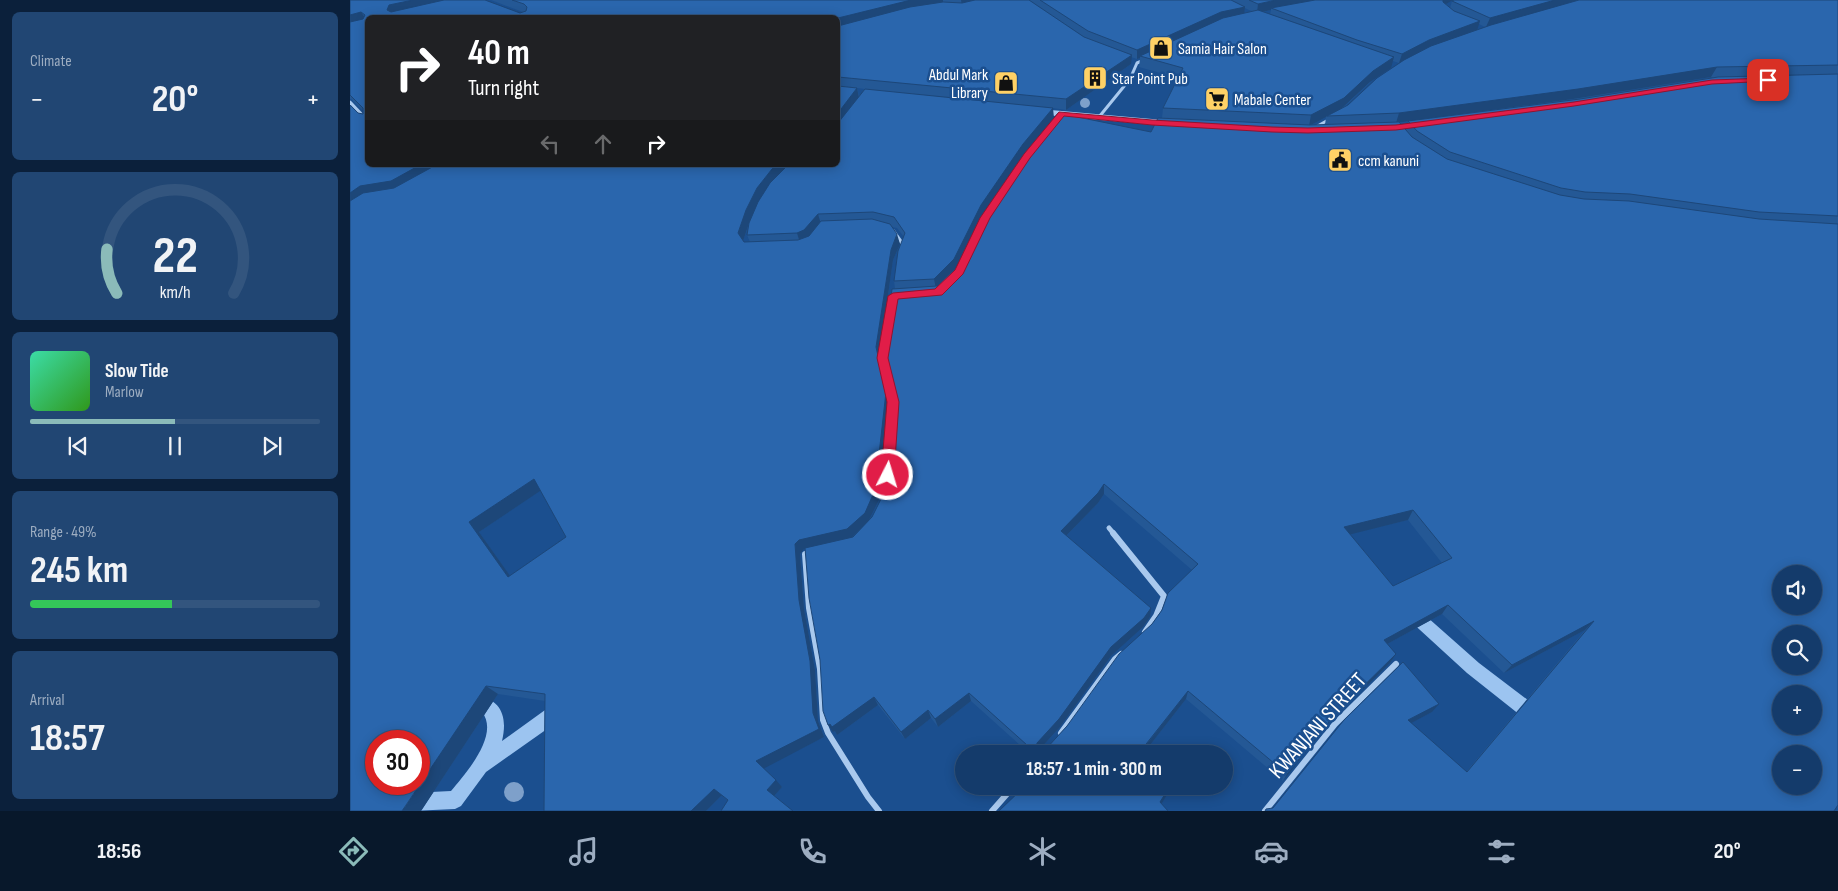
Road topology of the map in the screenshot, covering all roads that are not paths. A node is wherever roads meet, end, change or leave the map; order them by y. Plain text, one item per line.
1 (1146, 59) edge
2 (1129, 60) edge
3 (1137, 63) junction
4 (350, 102) edge
5 (1033, 111) edge
6 (1099, 117) junction
7 (1334, 117) edge
8 (365, 118) edge
9 (1171, 123) edge
10 (1308, 130) joint
11 (1328, 130) edge
12 (888, 229) edge
13 (900, 252) edge
14 (887, 331) edge
15 (891, 431) edge
16 (1108, 528) dead end
17 (821, 550) edge
18 (1140, 637) edge
19 (1128, 649) edge
20 (1396, 664) edge
21 (1053, 742) edge
22 (1006, 795) edge
23 (879, 811) edge
24 (992, 811) edge
25 (1265, 811) edge

1 - 3 street
2 - 3 street
3 - 6 street
4 - 8 street
5 - 6 street
6 - 9 street
7 - 10 street
10 - 11 street
12 - 13 street
14 - 15 street
16 - 18 street
17 - 23 street
19 - 21 street
20 - 25 street, KWANJANI STREET
22 - 24 street

